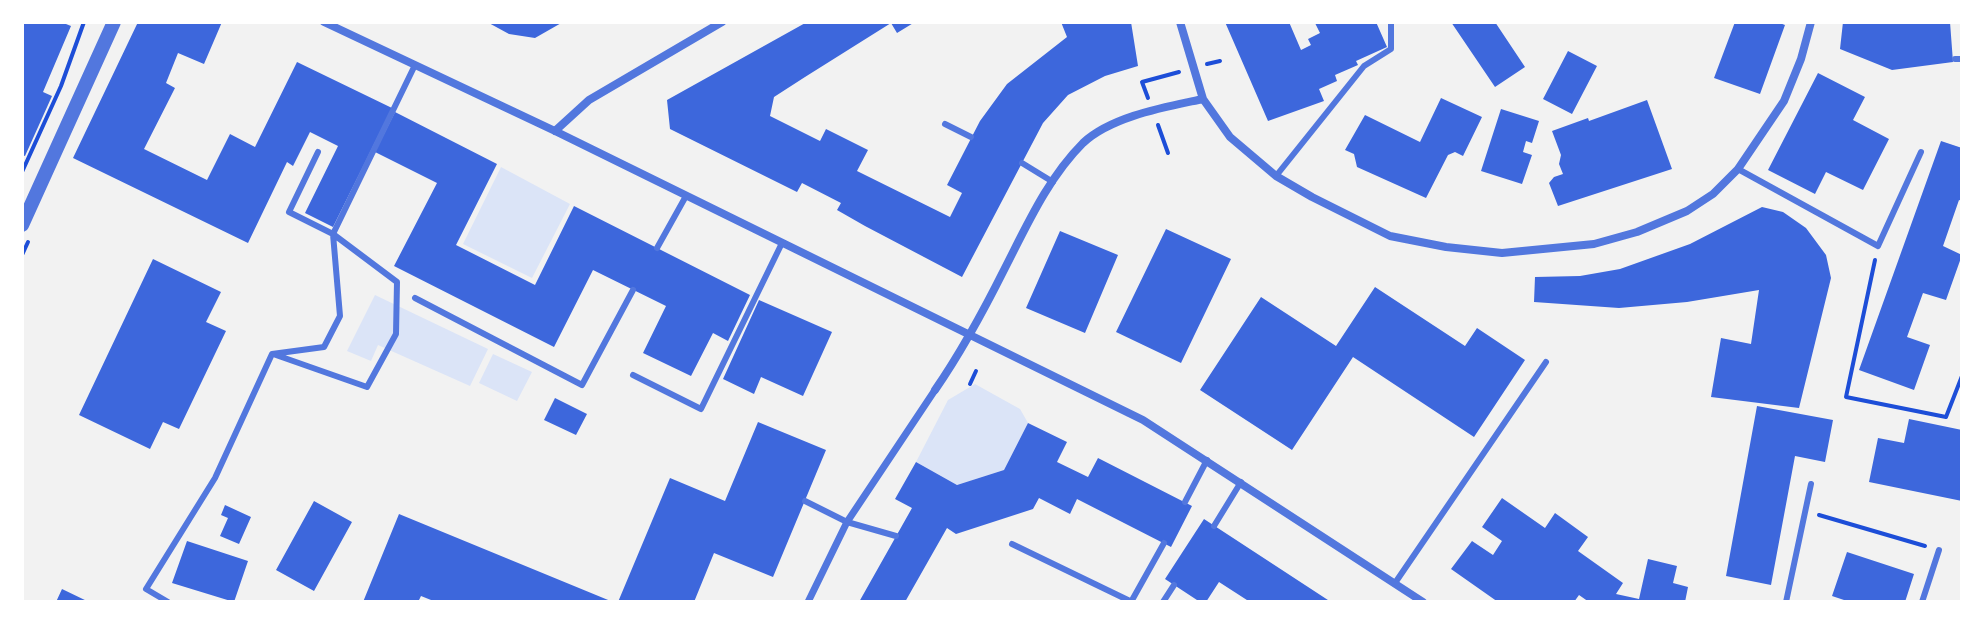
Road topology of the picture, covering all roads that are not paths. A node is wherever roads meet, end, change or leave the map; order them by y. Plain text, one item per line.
1 (114, 22) edge
2 (324, 22) edge
3 (722, 22) edge
4 (1180, 22) edge
5 (1391, 22) edge
6 (1811, 22) edge
7 (415, 65) junction
8 (1203, 99) junction
9 (945, 124) dead end
10 (555, 131) junction
11 (971, 137) dead end
12 (318, 152) dead end
13 (1921, 152) dead end
14 (1022, 163) dead end
15 (1738, 169) junction
16 (1276, 176) junction
17 (1053, 182) junction
18 (686, 196) junction
19 (22, 225) edge
20 (333, 234) junction
21 (782, 243) junction
22 (657, 248) dead end
23 (633, 290) dead end
24 (415, 298) dead end
25 (970, 336) junction
26 (272, 354) junction
27 (1546, 362) dead end
28 (633, 375) dead end
29 (935, 390) joint
30 (1207, 460) junction
31 (1241, 482) junction
32 (1811, 484) dead end
33 (805, 501) dead end
34 (1185, 502) dead end
35 (847, 522) junction
36 (1214, 526) dead end
37 (896, 536) dead end
38 (1164, 543) dead end
39 (1012, 544) dead end
40 (1939, 550) dead end
41 (1395, 583) junction
42 (1174, 585) dead end
43 (168, 602) edge
44 (808, 602) edge
45 (1132, 602) edge
46 (1163, 602) edge
47 (1423, 602) edge
48 (1786, 602) edge
49 (1922, 602) edge

1 - 19 street
2 - 7 street
3 - 10 street
4 - 8 street
5 - 16 lane
6 - 15 street
7 - 10 street
7 - 20 lane
8 - 16 street
8 - 17 street
9 - 11 lane
10 - 18 street
12 - 20 lane
13 - 15 lane
14 - 17 lane
15 - 16 street
17 - 25 street
18 - 21 street
18 - 22 lane
20 - 26 lane
20 - 26 lane
21 - 25 street
21 - 28 lane
23 - 24 lane
25 - 29 street
25 - 30 street
26 - 43 lane
27 - 41 lane
29 - 35 street
30 - 31 street
30 - 34 lane
31 - 36 lane
31 - 41 street
32 - 48 lane
33 - 35 lane
35 - 37 lane
35 - 44 street
38 - 45 lane
39 - 45 lane
40 - 49 lane
41 - 47 street
42 - 46 lane

